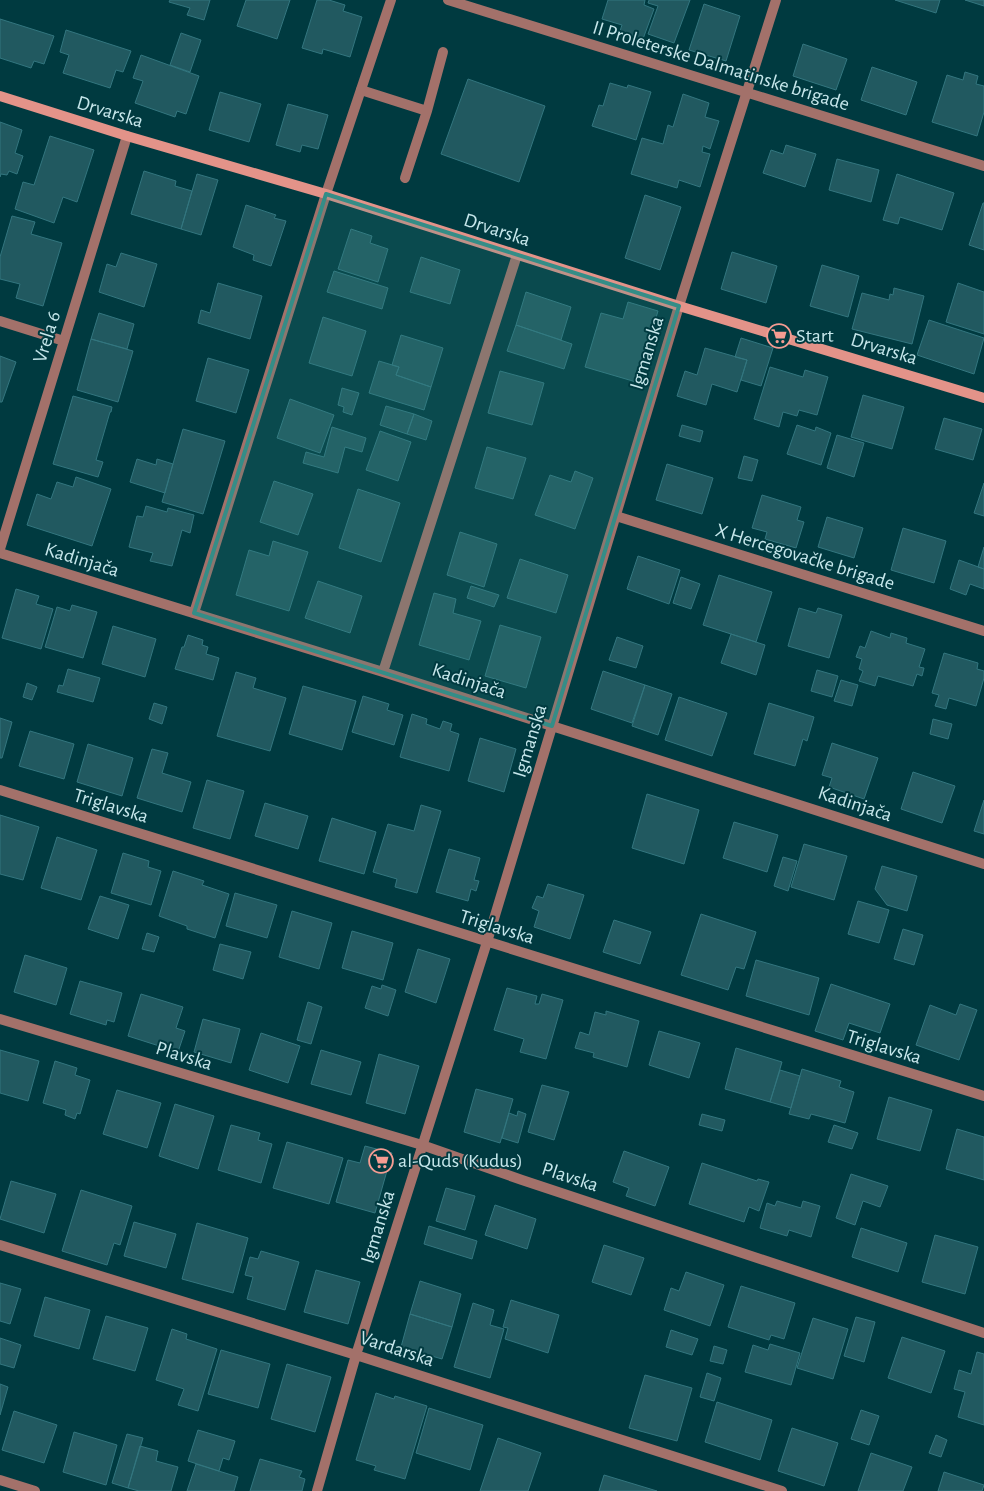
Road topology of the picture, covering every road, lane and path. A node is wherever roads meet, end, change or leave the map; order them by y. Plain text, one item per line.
1 (391, 0) edge
2 (448, 0) edge
3 (776, 0) edge
4 (443, 52) dead end
5 (361, 90) junction
6 (747, 93) junction
7 (0, 96) edge
8 (427, 111) junction
9 (128, 136) junction
10 (984, 166) edge
11 (405, 178) dead end
12 (326, 194) junction
13 (517, 255) junction
14 (679, 306) junction
15 (0, 321) edge
16 (64, 341) junction
17 (984, 398) edge
18 (616, 516) junction
19 (0, 549) edge
20 (0, 553) edge
21 (194, 613) junction
22 (984, 631) edge
23 (383, 672) junction
24 (552, 726) junction
25 (0, 790) edge
26 (984, 864) edge
27 (487, 942) junction
28 (0, 1019) edge
29 (984, 1096) edge
30 (422, 1145) junction
31 (0, 1245) edge
32 (984, 1333) edge
33 (356, 1355) junction
34 (0, 1480) edge
35 (35, 1491) edge
36 (317, 1491) edge
37 (782, 1491) edge

1 - 5 street
2 - 6 street, II Proleterske Dalmatinske brigade
3 - 6 street, Igmanska
4 - 8 street
5 - 8 street
5 - 12 street
6 - 10 street, II Proleterske Dalmatinske brigade
6 - 14 street, Igmanska
7 - 9 main road, Drvarska
8 - 11 street
9 - 12 main road, Drvarska
9 - 16 street, Vrela 6
12 - 13 main road, Drvarska
12 - 21 street
13 - 14 main road, Drvarska
13 - 23 street
14 - 17 main road, Drvarska
14 - 18 street, Igmanska
15 - 16 street
16 - 19 street, Vrela 6
18 - 22 street, X Hercegovačke brigade
18 - 24 street, Igmanska
20 - 21 street, Kadinjača
21 - 23 street, Kadinjača
23 - 24 street, Kadinjača
24 - 26 street, Kadinjača
24 - 27 street, Igmanska
25 - 27 street, Triglavska
27 - 29 street, Triglavska
27 - 30 street, Igmanska
28 - 30 street, Plavska
30 - 32 street, Plavska
30 - 33 street, Igmanska
31 - 33 street, Vardarska
33 - 36 street, Igmanska
33 - 37 street, Vardarska
34 - 35 street

